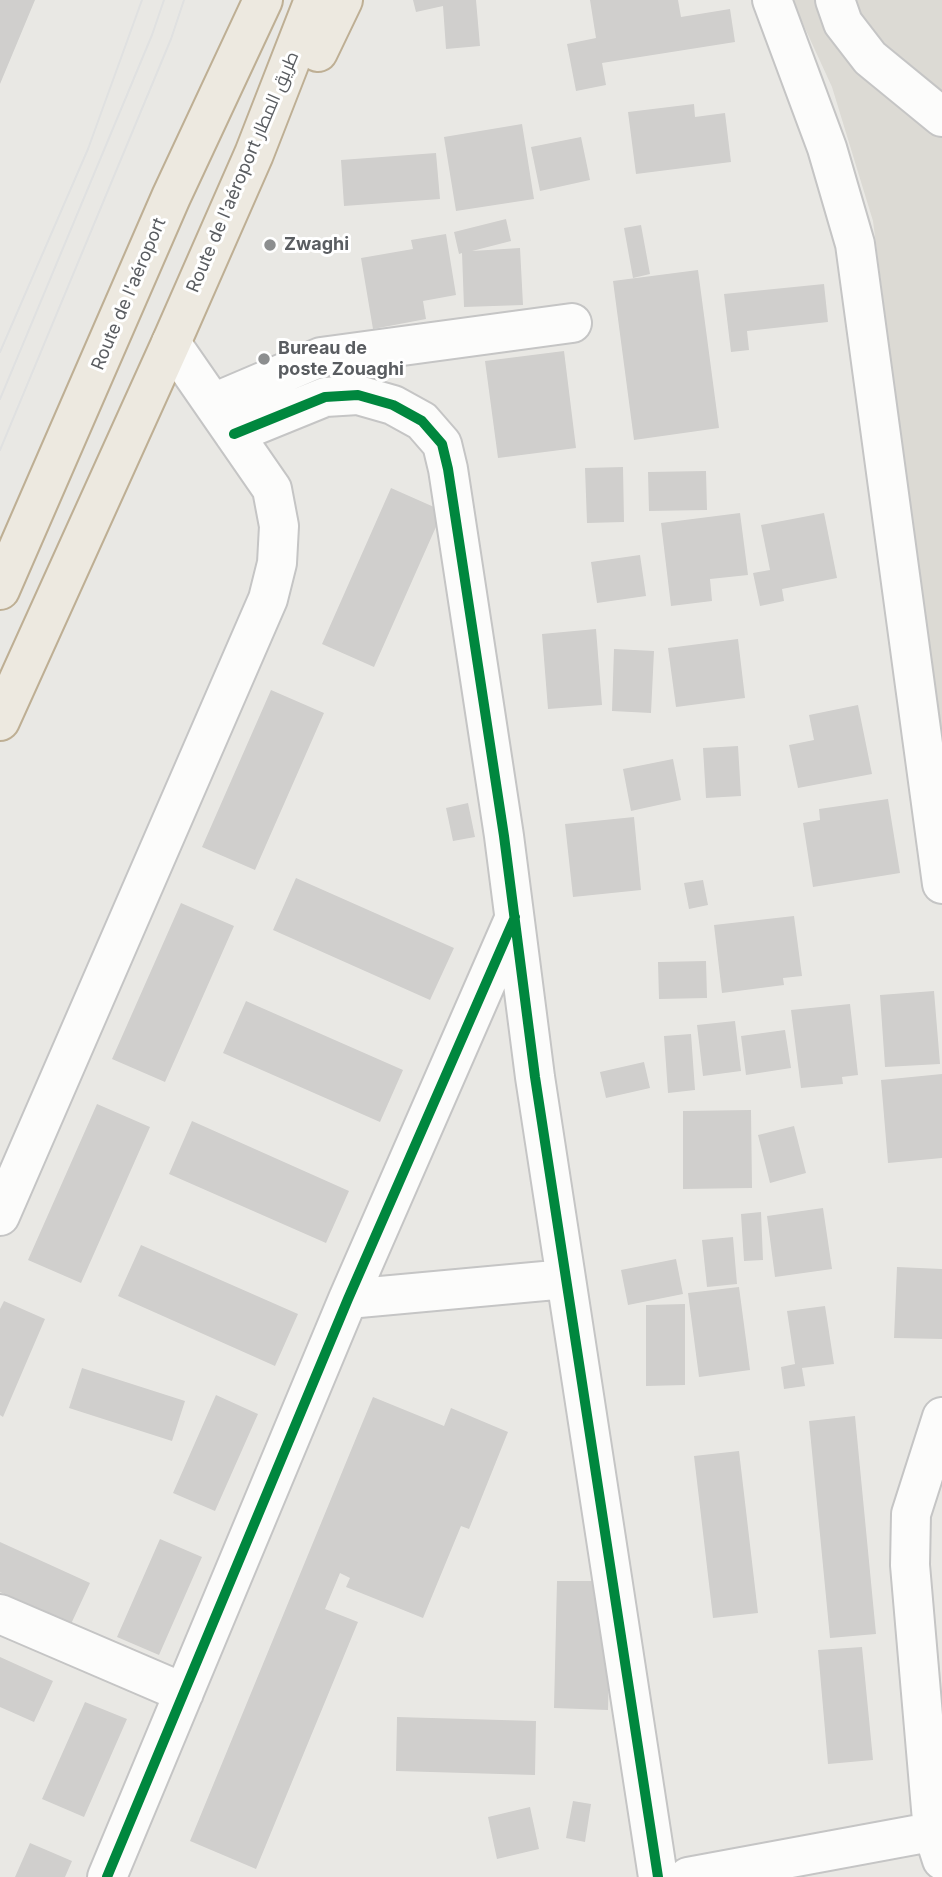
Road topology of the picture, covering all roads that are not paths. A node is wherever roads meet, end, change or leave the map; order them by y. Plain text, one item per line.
1 (245, 0) edge
2 (262, 0) edge
3 (314, 0) edge
4 (343, 0) edge
5 (772, 0) edge
6 (835, 0) edge
7 (942, 117) edge
8 (254, 154) junction
9 (171, 197) junction
10 (572, 323) dead end
11 (171, 343) junction
12 (213, 403) junction
13 (234, 434) junction
14 (0, 590) edge
15 (0, 721) edge
16 (942, 884) edge
17 (514, 917) junction
18 (0, 1216) edge
19 (566, 1279) junction
20 (348, 1299) junction
21 (942, 1417) edge
22 (926, 1556) edge
23 (0, 1614) edge
24 (184, 1693) junction
25 (939, 1841) edge
26 (107, 1877) edge
27 (659, 1877) edge
28 (688, 1877) edge

1 - 9 highway
2 - 9 highway, Route de l'aéroport
3 - 8 highway, Route de l'aéroport طريق المطار
4 - 8 highway
5 - 16 street
6 - 7 street
8 - 11 highway, Route de l'aéroport طريق المطار
9 - 14 highway, Route de l'aéroport
10 - 12 street
11 - 12 street
11 - 15 highway
12 - 13 street
13 - 17 street
13 - 18 street
17 - 19 street
17 - 20 street
19 - 20 street
19 - 27 street
20 - 24 street
21 - 22 street
22 - 25 street
23 - 24 street
24 - 26 street
25 - 28 street

